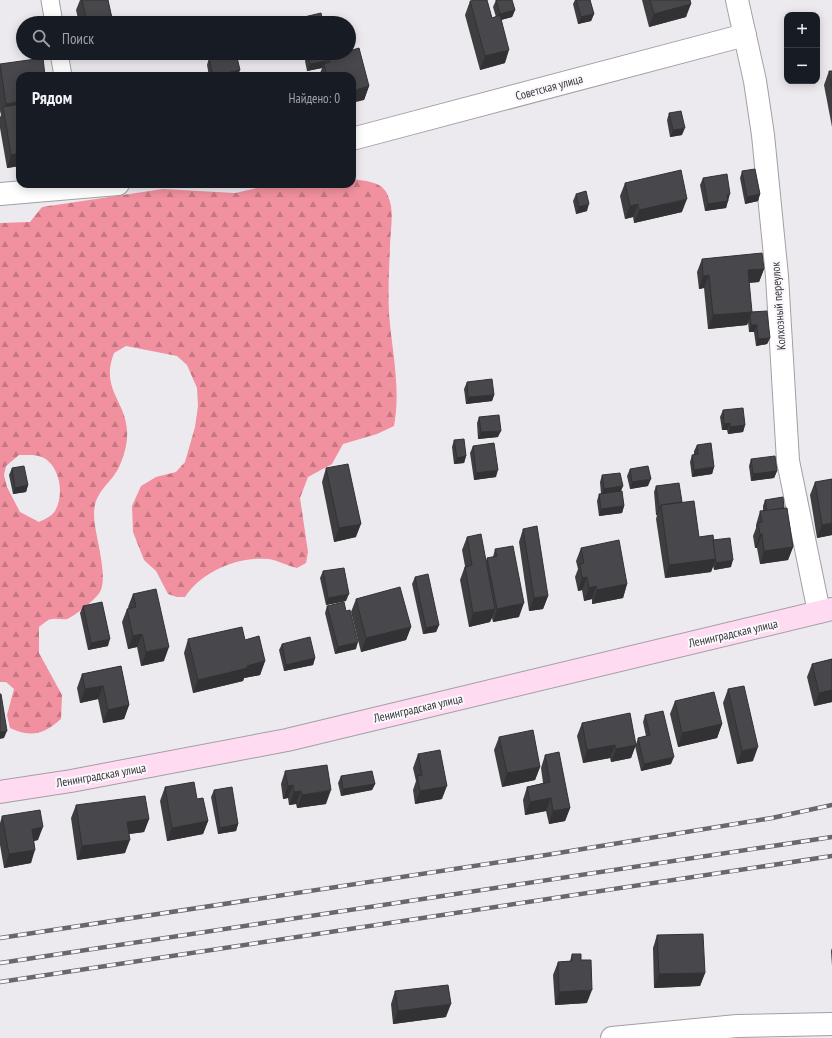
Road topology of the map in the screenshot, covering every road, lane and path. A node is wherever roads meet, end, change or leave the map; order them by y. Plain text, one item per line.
1 (50, 0) edge
2 (737, 0) edge
3 (53, 16) edge
4 (746, 35) junction
5 (60, 60) edge
6 (62, 72) edge
7 (356, 138) edge
8 (55, 188) edge
9 (0, 194) edge
10 (826, 610) edge
11 (0, 792) edge
12 (832, 1024) edge
13 (612, 1038) edge

1 - 3 lane
2 - 4 street, Колхозный переулок
4 - 7 street, Советская улица
4 - 10 street, Колхозный переулок
5 - 6 lane
8 - 9 street
10 - 11 main road, Ленинградская улица
12 - 13 street

